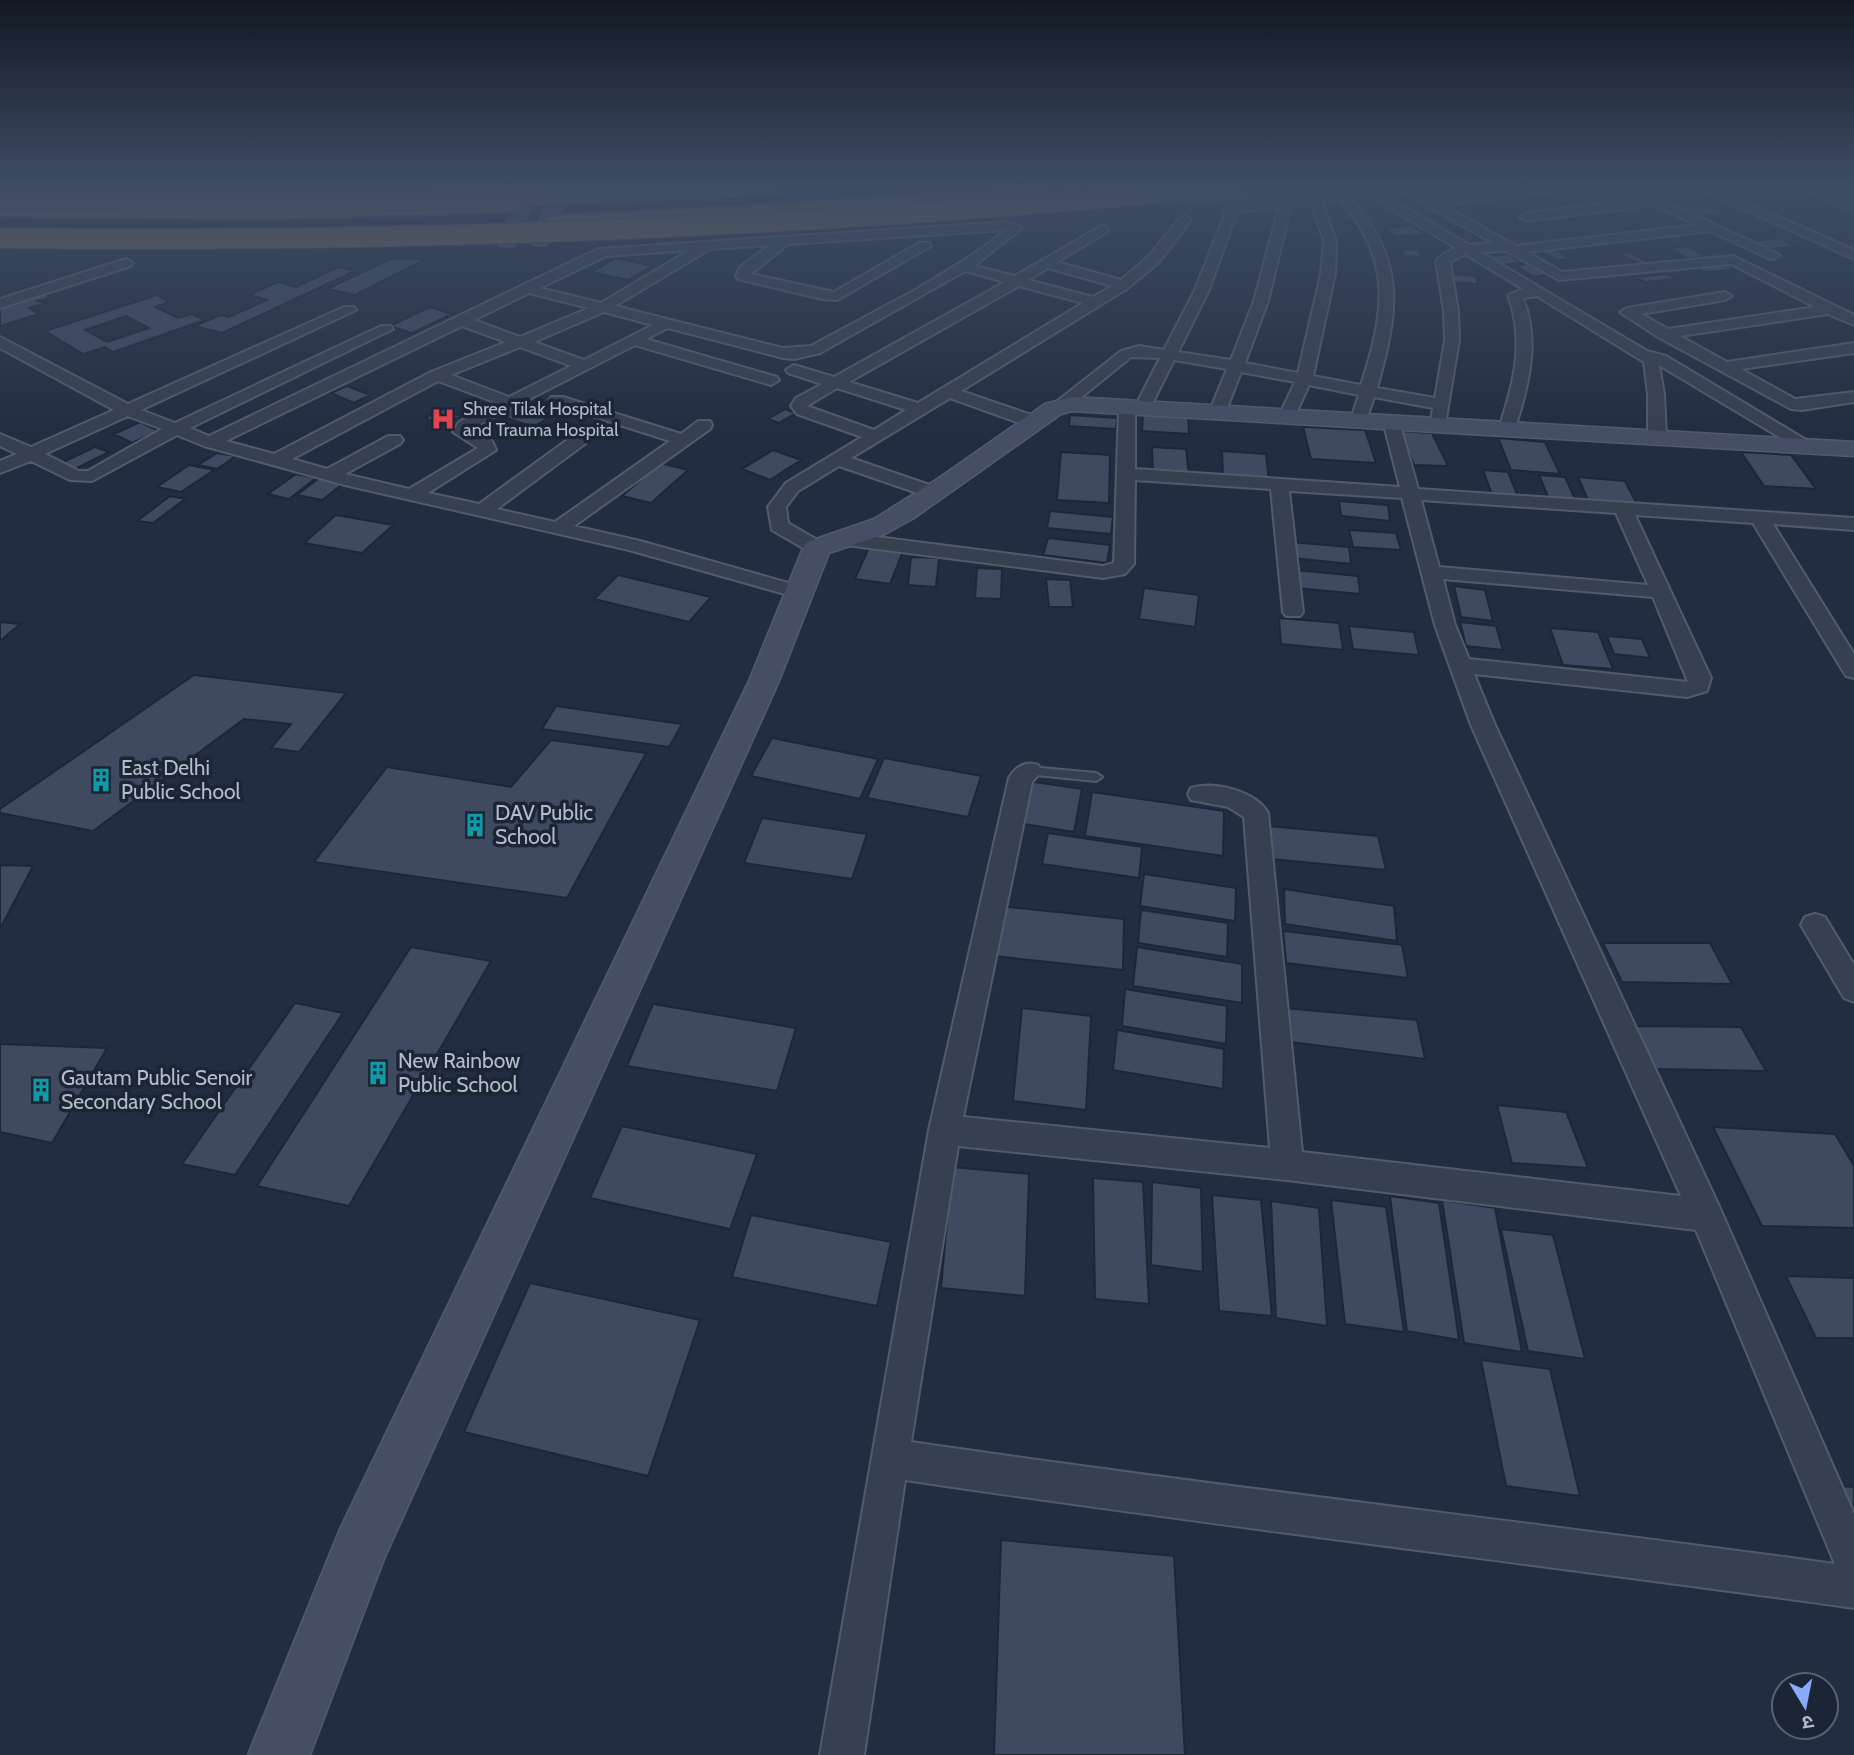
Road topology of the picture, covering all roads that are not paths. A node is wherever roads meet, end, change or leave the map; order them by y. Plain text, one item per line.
1 (111, 268) edge
2 (569, 268) edge
3 (669, 268) edge
4 (748, 268) edge
5 (897, 268) edge
6 (961, 268) edge
7 (983, 268) edge
8 (1042, 268) edge
9 (1063, 268) edge
10 (1143, 268) edge
11 (1210, 268) edge
12 (1269, 268) edge
13 (1327, 268) edge
14 (1384, 268) edge
15 (1443, 268) edge
16 (1497, 268) edge
17 (1543, 268) edge
18 (1648, 268) edge
19 (1672, 268) edge
20 (1749, 268) edge
21 (1018, 281) junction
22 (1123, 285) junction
23 (525, 288) junction
24 (1535, 291) junction
25 (1096, 302) junction
26 (1736, 302) junction
27 (0, 304) edge
28 (602, 308) junction
29 (1830, 309) junction
30 (349, 310) dead end
31 (1768, 319) junction
32 (460, 320) junction
33 (1854, 321) edge
34 (667, 323) junction
35 (386, 329) dead end
36 (1663, 334) junction
37 (636, 341) junction
38 (0, 342) edge
39 (520, 342) junction
40 (1854, 348) edge
41 (1170, 355) junction
42 (1645, 355) junction
43 (587, 366) junction
44 (1234, 366) junction
45 (1724, 368) junction
46 (794, 370) dead end
47 (437, 376) junction
48 (1304, 379) junction
49 (771, 380) dead end
50 (837, 382) junction
51 (946, 391) junction
52 (1367, 393) junction
53 (1854, 397) edge
54 (557, 400) dead end
55 (510, 404) junction
56 (1061, 406) junction
57 (920, 408) junction
58 (1134, 409) junction
59 (129, 411) junction
60 (1216, 413) junction
61 (1440, 414) junction
62 (1287, 416) junction
63 (1359, 419) junction
64 (1391, 421) junction
65 (1034, 422) junction
66 (704, 425) dead end
67 (177, 428) junction
68 (1507, 428) junction
69 (876, 436) junction
70 (1657, 436) junction
71 (0, 439) edge
72 (580, 439) dead end
73 (394, 440) dead end
74 (683, 440) junction
75 (209, 442) junction
76 (1807, 446) junction
77 (1854, 449) edge
78 (31, 454) junction
79 (836, 459) junction
80 (275, 461) junction
81 (0, 468) edge
82 (1126, 474) junction
83 (329, 475) junction
84 (1279, 484) junction
85 (935, 492) junction
86 (1411, 493) junction
87 (412, 495) junction
88 (1623, 508) junction
89 (483, 510) junction
90 (1759, 517) junction
91 (1854, 524) edge
92 (559, 527) junction
93 (828, 543) junction
94 (1432, 572) junction
95 (799, 592) junction
96 (1661, 592) junction
97 (1293, 612) dead end
98 (1460, 665) junction
99 (1854, 671) edge
100 (1030, 771) joint
101 (1096, 777) dead end
102 (1200, 794) dead end
103 (1815, 925) dead end
104 (1854, 990) edge
105 (945, 1130) junction
106 (1287, 1165) junction
107 (1706, 1215) junction
108 (889, 1458) junction
109 (1854, 1561) edge
110 (1854, 1587) edge
111 (279, 1755) edge
112 (842, 1755) edge

1 - 27 street
2 - 23 street
3 - 28 street
4 - 5 street
6 - 34 street
7 - 21 street
8 - 21 street
9 - 22 street
10 - 22 street
11 - 41 street
12 - 44 street
13 - 48 street
14 - 52 street
15 - 61 street
16 - 24 street
17 - 18 street
19 - 26 street
20 - 29 street
21 - 25 street
21 - 50 street
22 - 25 street
23 - 28 street
23 - 32 street
24 - 42 street
24 - 68 street
25 - 51 street
26 - 31 street
26 - 36 street
28 - 34 street
28 - 39 street
29 - 31 street
29 - 33 street
30 - 59 street
31 - 36 street
32 - 39 street
32 - 75 street
34 - 37 street
35 - 67 street
36 - 45 street
37 - 43 street
37 - 49 street
38 - 59 street
39 - 43 street
39 - 47 street
40 - 45 street
41 - 44 street
41 - 56 street
41 - 58 street
42 - 70 street
42 - 76 street
43 - 55 street
44 - 48 street
44 - 60 street
45 - 53 street
46 - 50 street
47 - 55 street
47 - 80 street
48 - 52 street
48 - 62 street
50 - 57 street
50 - 69 street
51 - 57 street
51 - 65 street
52 - 61 street
52 - 63 street
54 - 74 street
55 - 87 street
56 - 58 main road
56 - 65 main road
57 - 69 street
58 - 60 main road
58 - 82 street
59 - 67 street
59 - 78 street
60 - 62 main road
61 - 64 main road
61 - 68 main road
62 - 63 main road
63 - 64 main road
64 - 86 street
65 - 85 main road
66 - 74 street
67 - 75 street
67 - 78 street
68 - 70 main road
69 - 79 street
70 - 76 main road
71 - 78 street
72 - 89 street
73 - 83 street
74 - 92 street
75 - 80 street
76 - 77 main road
78 - 81 street
79 - 85 street
79 - 93 street
80 - 83 street
82 - 84 street
82 - 93 street
83 - 87 street
84 - 86 street
84 - 97 street
85 - 93 main road
86 - 88 street
86 - 94 street
87 - 89 street
88 - 90 street
88 - 96 street
89 - 92 street
90 - 91 street
90 - 99 street
92 - 95 street
93 - 95 main road
94 - 96 street
94 - 98 street
95 - 111 main road
96 - 98 street
98 - 107 street
100 - 101 lane
100 - 105 street
102 - 106 street
103 - 104 street
105 - 106 street
105 - 108 street
106 - 107 street
107 - 109 street
108 - 110 street
108 - 112 street

